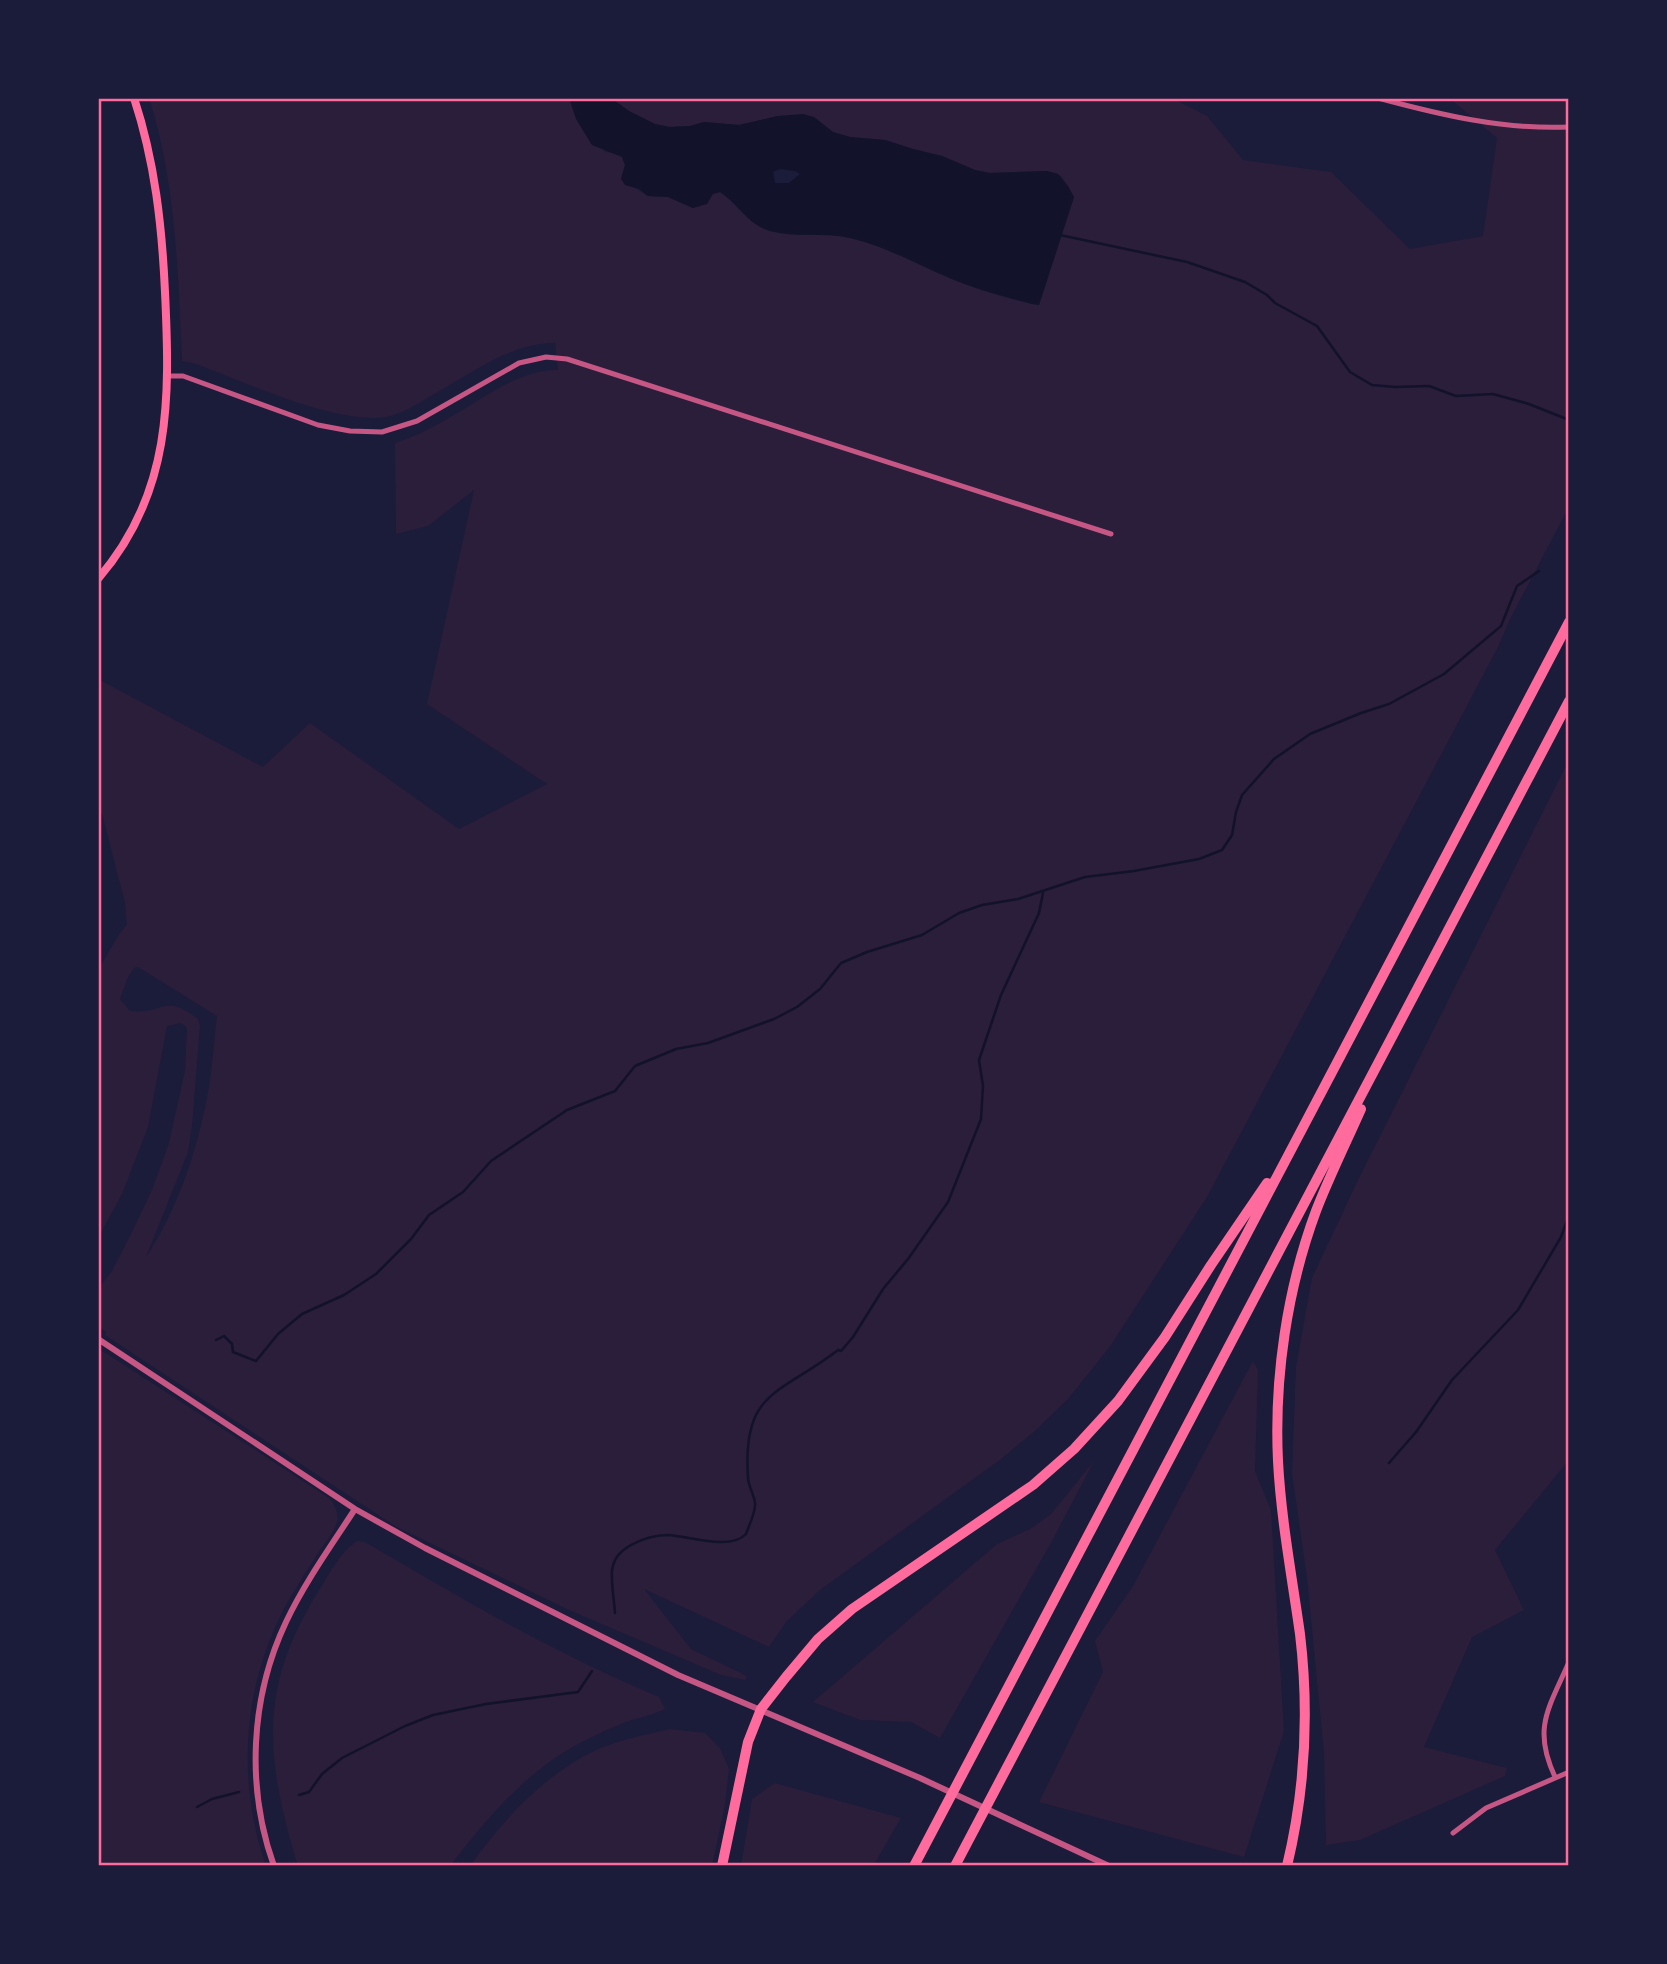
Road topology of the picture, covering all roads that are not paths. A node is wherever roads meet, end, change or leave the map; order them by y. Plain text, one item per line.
1 (134, 98) edge
2 (1378, 98) edge
3 (1569, 127) edge
4 (168, 376) junction
5 (1111, 534) dead end
6 (98, 579) edge
7 (1569, 622) edge
8 (1569, 701) edge
9 (1393, 1035) junction
10 (1294, 1145) junction
11 (98, 1339) edge
12 (355, 1509) junction
13 (1569, 1662) edge
14 (761, 1709) junction
15 (1569, 1772) edge
16 (1555, 1777) junction
17 (1453, 1833) dead end
18 (274, 1866) edge
19 (722, 1866) edge
20 (914, 1866) edge
21 (955, 1866) edge
22 (1109, 1866) edge
23 (1287, 1866) edge

1 - 4 main road
2 - 3 street
4 - 5 street
4 - 6 main road
7 - 10 highway
8 - 9 highway
9 - 21 highway
9 - 23 highway
10 - 14 highway
10 - 20 highway
11 - 12 street
12 - 14 street
12 - 18 street
13 - 16 street
14 - 19 highway
14 - 22 street
15 - 16 street
16 - 17 street

